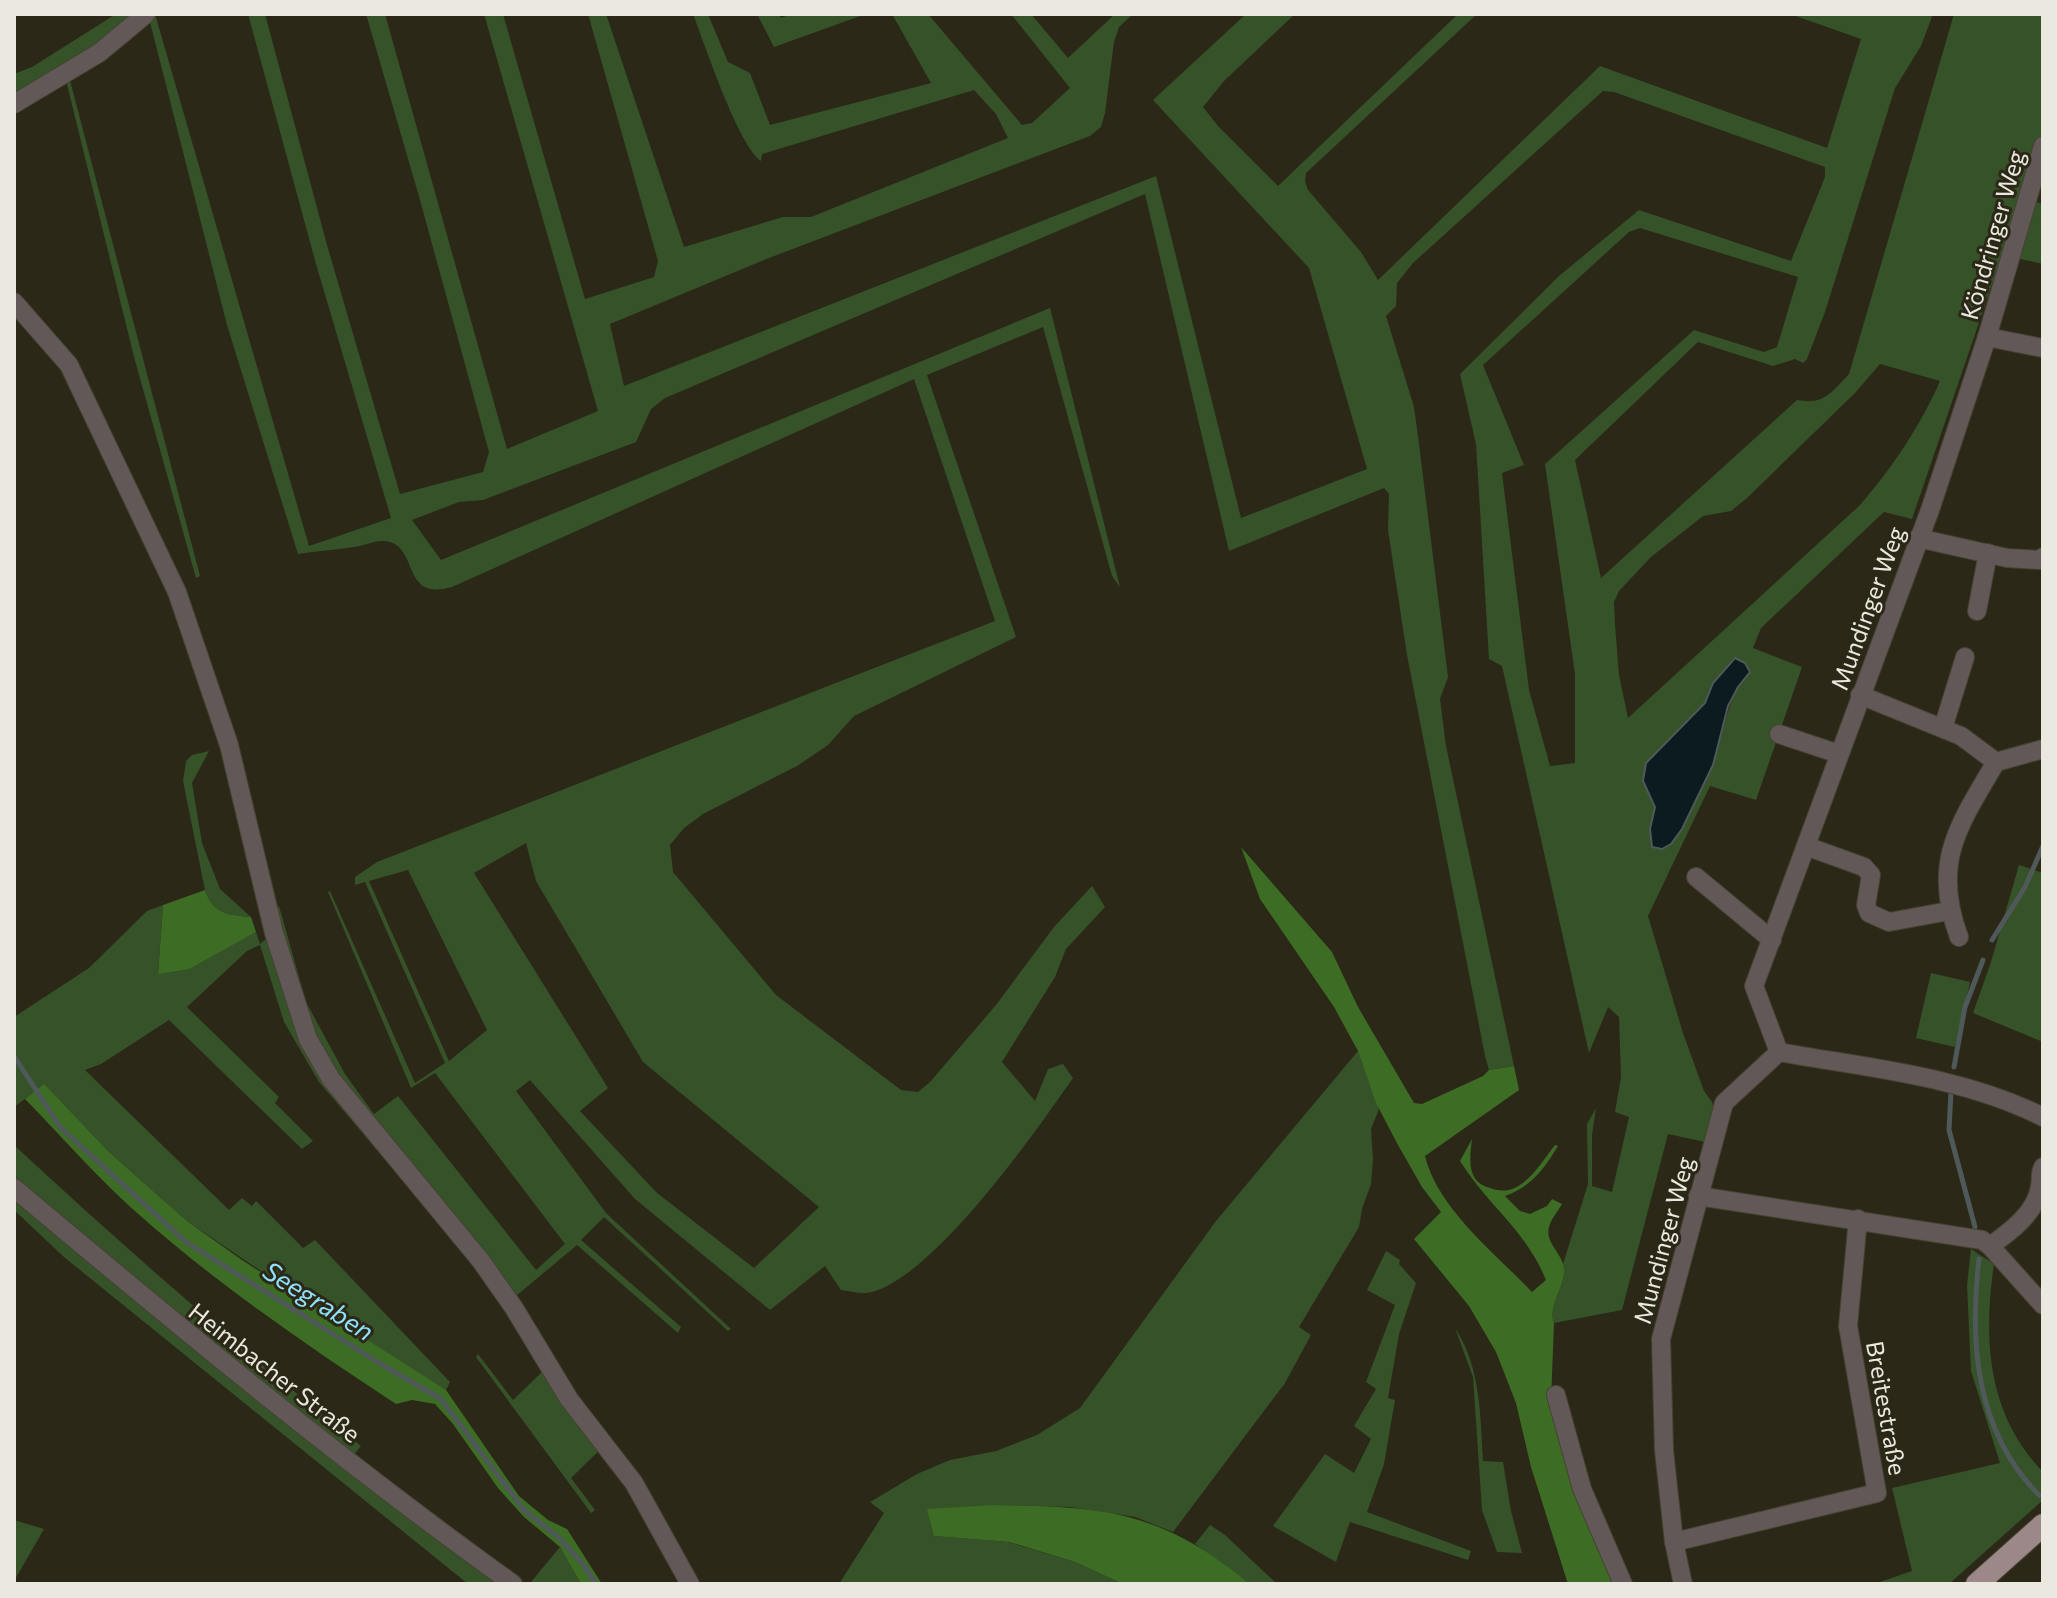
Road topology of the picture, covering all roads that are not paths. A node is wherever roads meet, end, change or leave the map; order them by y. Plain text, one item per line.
1 (146, 14) edge
2 (14, 104) edge
3 (2043, 146) edge
4 (14, 302) edge
5 (1987, 337) junction
6 (2043, 348) edge
7 (1918, 538) junction
8 (1988, 553) junction
9 (2043, 557) edge
10 (1977, 611) dead end
11 (1965, 657) dead end
12 (1860, 695) junction
13 (1943, 728) junction
14 (1779, 734) dead end
15 (2043, 749) edge
16 (1839, 754) junction
17 (1996, 762) junction
18 (1806, 846) junction
19 (1696, 877) dead end
20 (1949, 911) junction
21 (1959, 937) dead end
22 (1772, 940) junction
23 (1779, 1052) junction
24 (2043, 1117) edge
25 (2043, 1167) edge
26 (14, 1188) edge
27 (1698, 1196) junction
28 (1858, 1219) junction
29 (1990, 1246) junction
30 (2043, 1305) edge
31 (1556, 1395) dead end
32 (2043, 1525) edge
33 (1674, 1542) junction
34 (513, 1584) edge
35 (690, 1584) edge
36 (1623, 1584) edge
37 (1683, 1584) edge
38 (1977, 1584) edge

1 - 2 street
3 - 5 street, Köndringer Weg
4 - 35 street
5 - 6 street
5 - 7 street, Mundinger Weg
7 - 8 street
7 - 12 street, Mundinger Weg
8 - 9 street
8 - 10 street
11 - 13 street
12 - 13 street
12 - 16 street, Mundinger Weg
13 - 17 street
14 - 16 street
15 - 17 street
16 - 18 street, Mundinger Weg
17 - 20 street
18 - 20 street
18 - 22 street, Mundinger Weg
19 - 22 street
20 - 21 street
22 - 23 street, Mundinger Weg
23 - 24 street
23 - 27 street, Mundinger Weg
25 - 29 street
26 - 34 street, Heimbacher Straße
27 - 28 street
27 - 33 street, Mundinger Weg
28 - 29 street
28 - 33 street, Breitestraße
29 - 30 street
31 - 36 street
32 - 38 main road
33 - 37 street, Mundinger Weg

